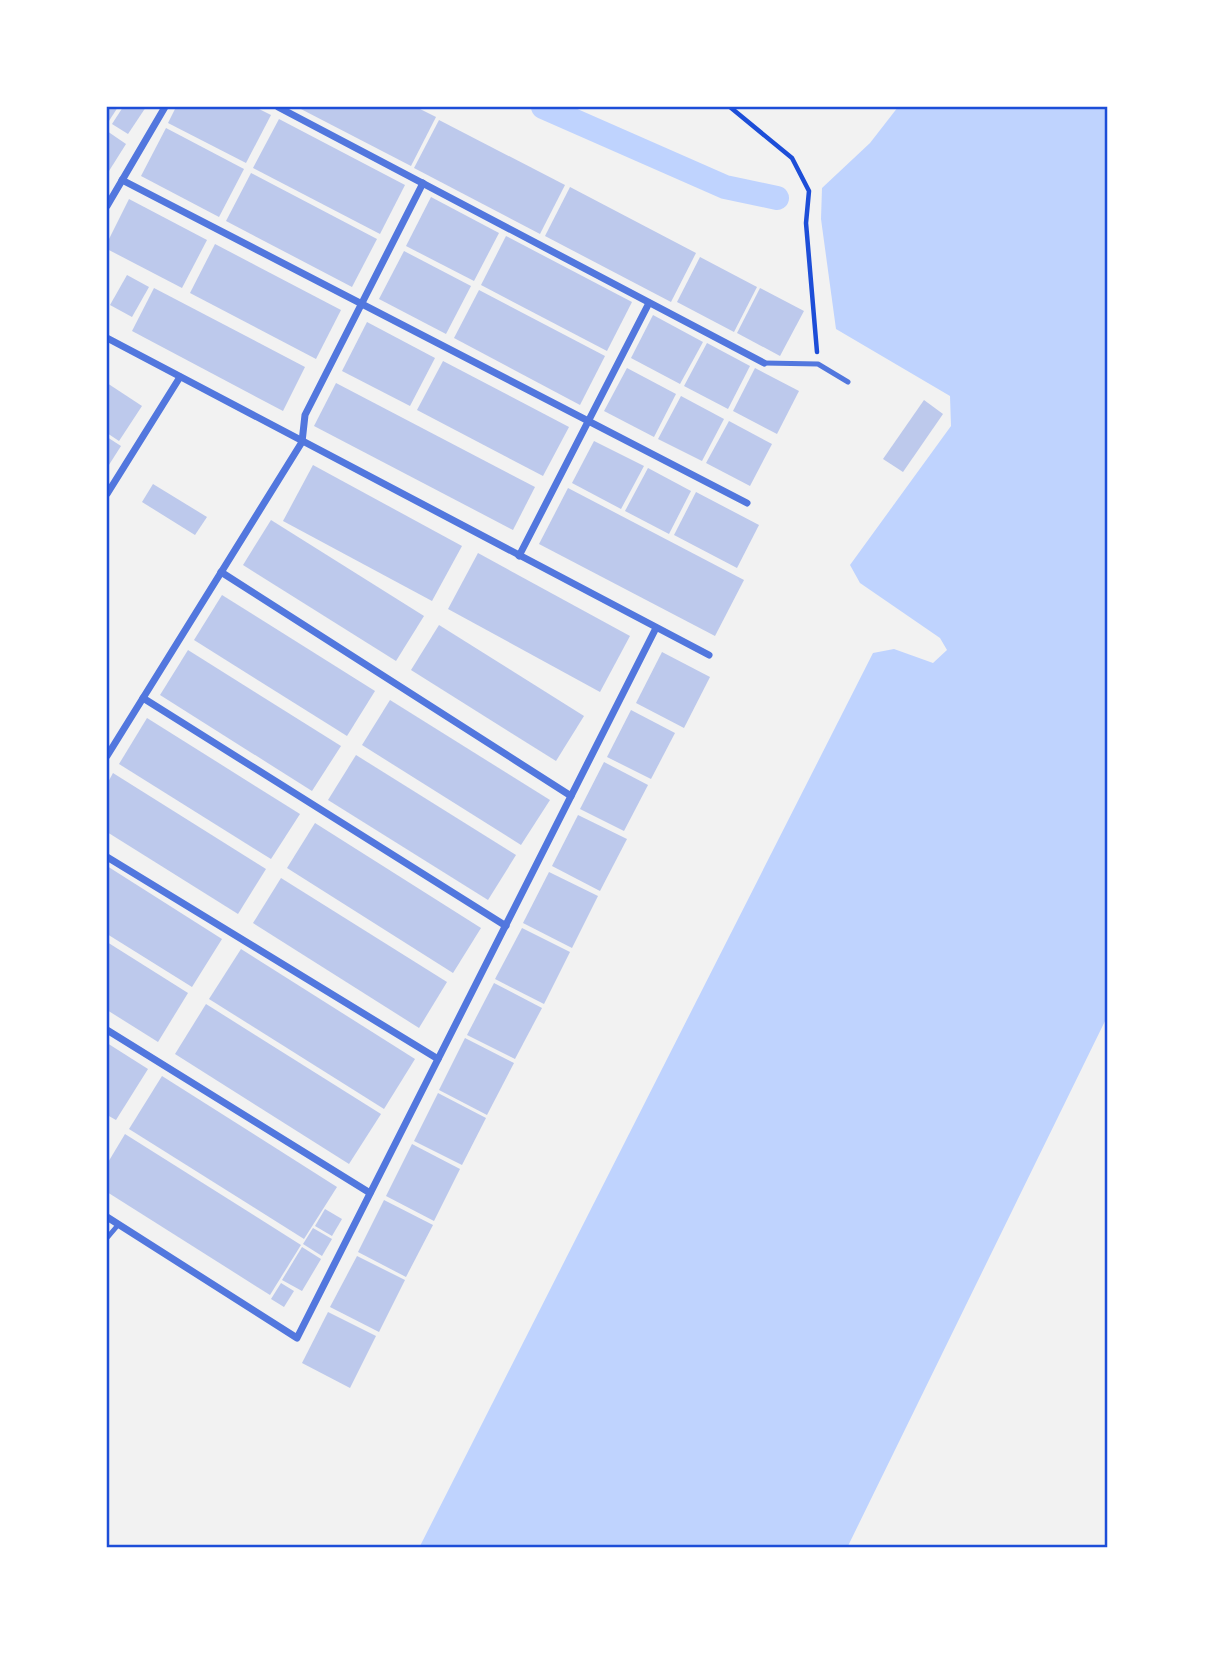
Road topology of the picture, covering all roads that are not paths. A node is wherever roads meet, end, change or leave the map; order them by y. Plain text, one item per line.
1 (165, 107) edge
2 (278, 107) edge
3 (122, 180) junction
4 (423, 183) junction
5 (107, 206) edge
6 (362, 303) junction
7 (649, 303) junction
8 (107, 338) edge
9 (765, 363) joint
10 (180, 377) junction
11 (848, 382) dead end
12 (589, 421) junction
13 (302, 442) junction
14 (107, 494) edge
15 (747, 503) dead end
16 (519, 556) junction
17 (221, 572) junction
18 (656, 628) junction
19 (709, 655) dead end
20 (143, 698) junction
21 (107, 756) edge
22 (572, 796) junction
23 (107, 857) edge
24 (506, 926) junction
25 (107, 1030) edge
26 (439, 1059) junction
27 (370, 1193) junction
28 (107, 1217) edge
29 (118, 1224) junction
30 (107, 1238) edge

1 - 3 street
2 - 4 street
3 - 5 street
3 - 6 street
4 - 6 street
4 - 7 street
6 - 12 street
6 - 13 street
7 - 9 street
7 - 12 street
8 - 10 street
9 - 11 lane
10 - 13 street
10 - 14 street
12 - 15 street
12 - 16 street
13 - 16 street
13 - 17 street
16 - 18 street
17 - 20 street
17 - 22 street
18 - 19 street
18 - 22 street
20 - 21 street
20 - 24 street
22 - 24 street
23 - 26 street
24 - 26 street
25 - 27 street
26 - 27 street
27 - 29 street
28 - 29 street
29 - 30 lane

